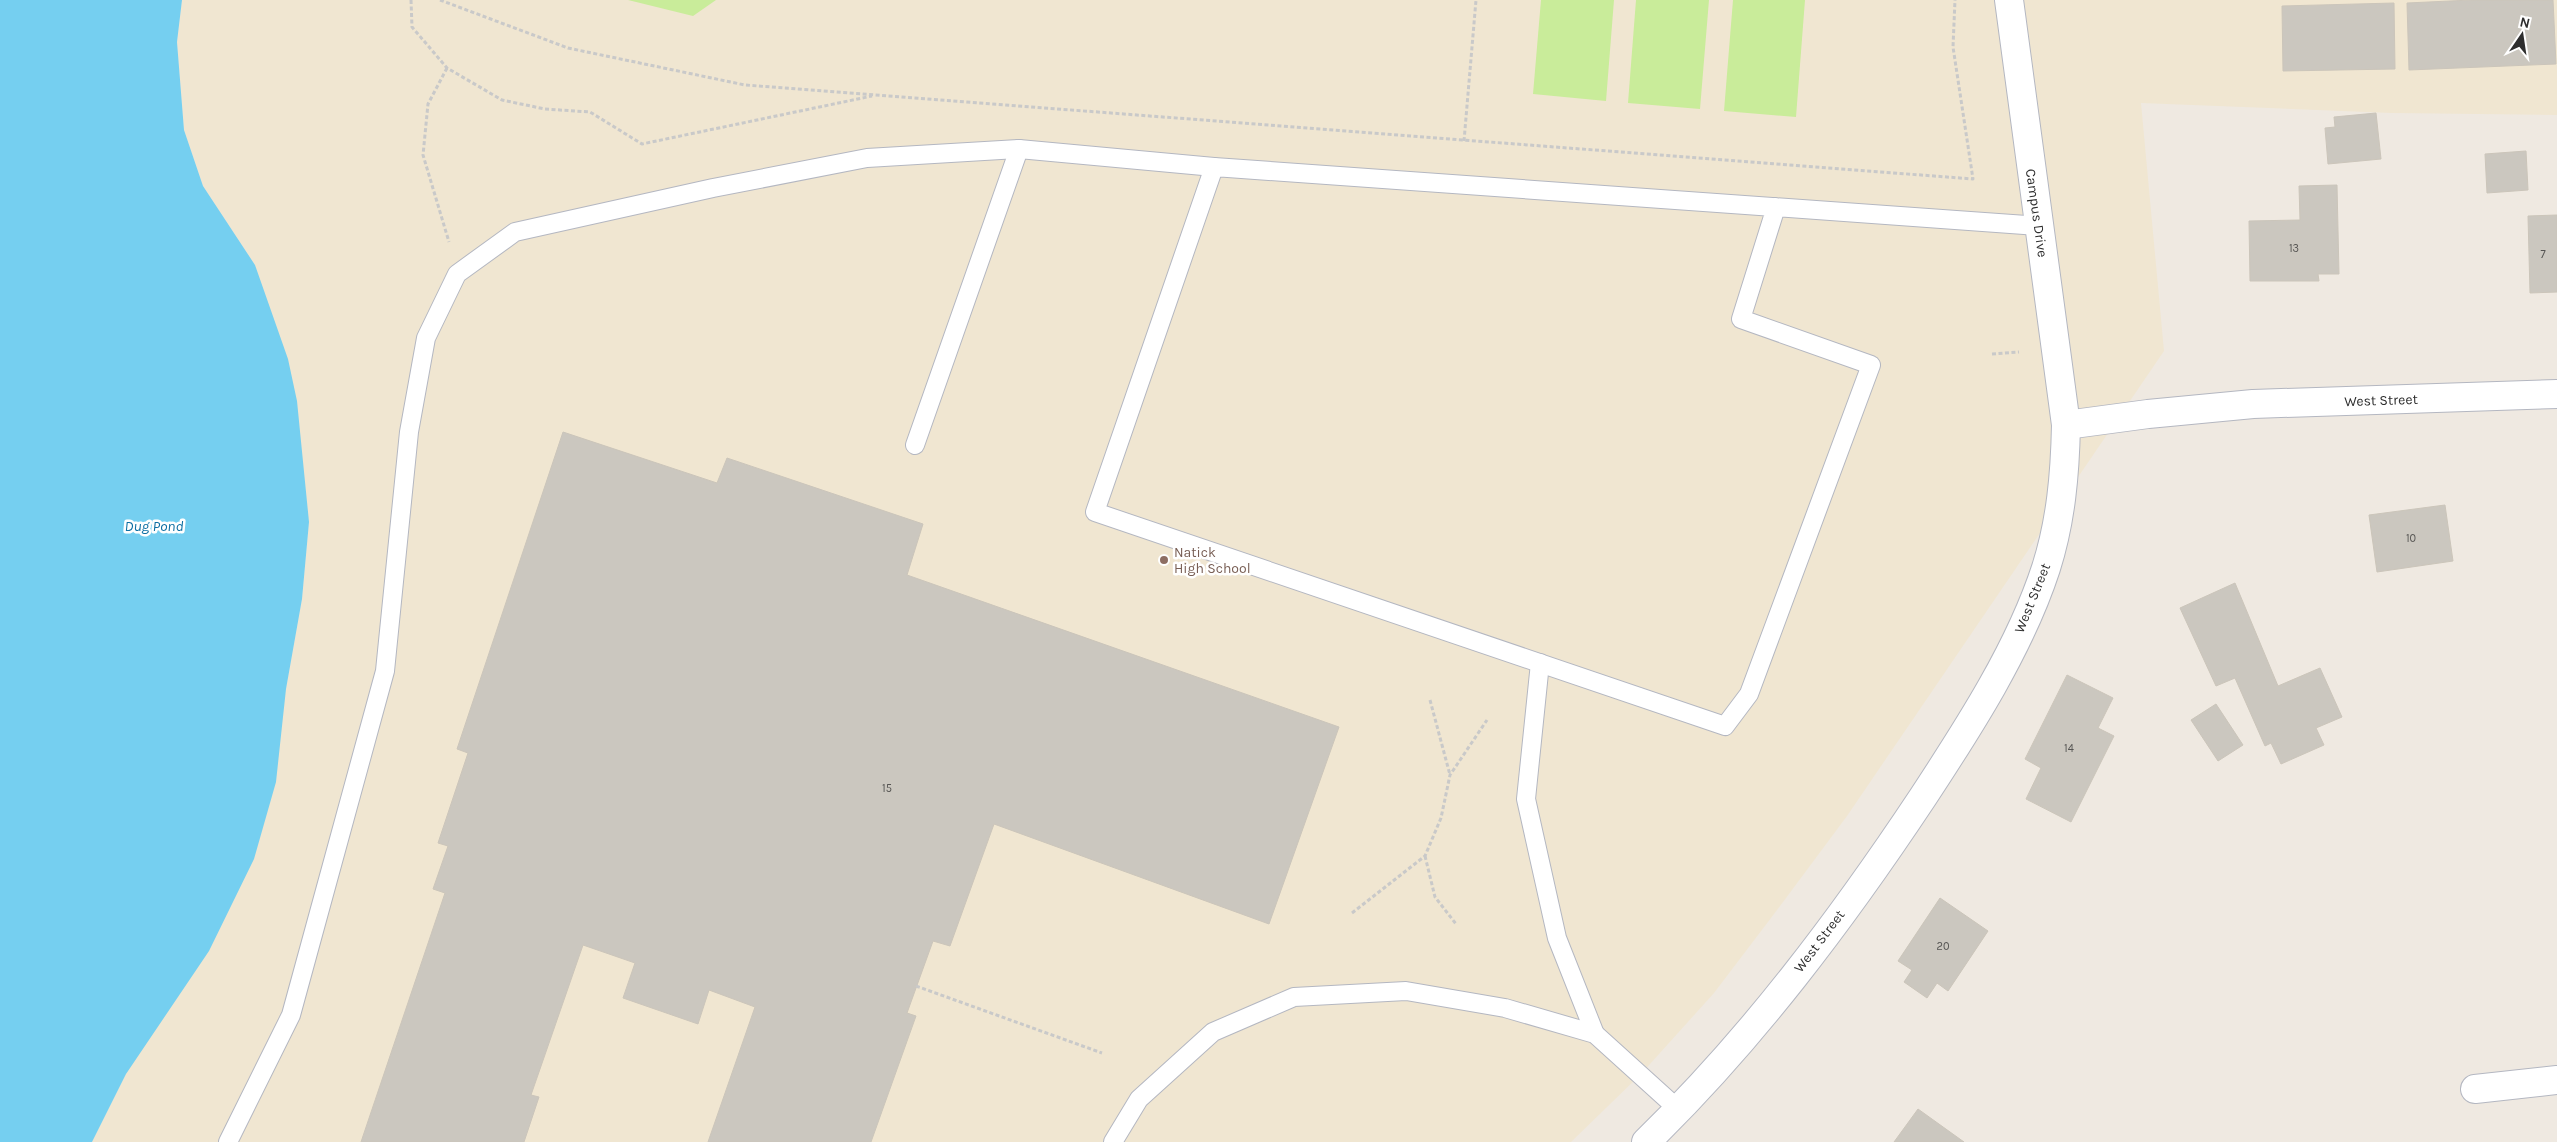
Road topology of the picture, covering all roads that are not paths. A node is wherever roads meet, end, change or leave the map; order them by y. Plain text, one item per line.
1 (2009, 0) edge
2 (1019, 149) junction
3 (1214, 167) junction
4 (1776, 207) junction
5 (2039, 226) junction
6 (2557, 394) edge
7 (2066, 425) junction
8 (914, 446) dead end
9 (1540, 663) junction
10 (1595, 1034) junction
11 (2557, 1080) edge
12 (2475, 1089) dead end
13 (1679, 1110) junction
14 (228, 1142) edge
15 (1113, 1142) edge
16 (1646, 1142) edge

1 - 5 street, Campus Drive
2 - 3 lane
2 - 8 lane
2 - 14 lane
3 - 4 lane
3 - 9 lane
4 - 5 lane
4 - 9 lane
5 - 7 street, Campus Drive
6 - 7 street, West Street
7 - 13 street, West Street
9 - 10 lane
10 - 13 lane
10 - 15 lane
11 - 12 street
13 - 16 street, West Street

